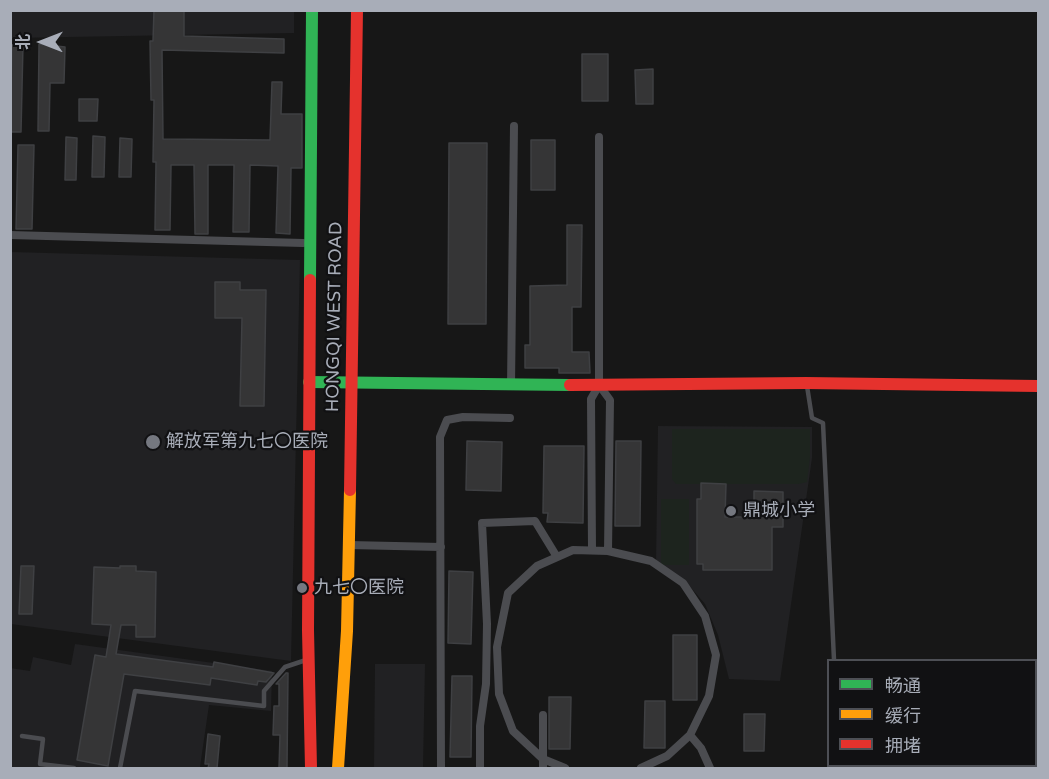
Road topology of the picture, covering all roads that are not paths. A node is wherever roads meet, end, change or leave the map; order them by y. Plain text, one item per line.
1 (312, 10) edge
2 (357, 10) edge
3 (514, 126) dead end
4 (599, 137) dead end
5 (10, 235) edge
6 (303, 243) dead end
7 (309, 382) junction
8 (352, 382) junction
9 (806, 383) junction
10 (599, 385) junction
11 (511, 386) junction
12 (1038, 386) edge
13 (510, 418) dead end
14 (350, 545) junction
15 (441, 547) junction
16 (592, 550) junction
17 (608, 551) junction
18 (557, 557) junction
19 (497, 647) junction
20 (487, 648) junction
21 (309, 659) junction
22 (834, 659) edge
23 (543, 715) dead end
24 (690, 735) junction
25 (22, 736) dead end
26 (543, 764) edge
27 (74, 768) edge
28 (120, 768) edge
29 (310, 768) edge
30 (338, 768) edge
31 (441, 768) edge
32 (480, 768) edge
33 (565, 768) edge
34 (641, 768) edge
35 (711, 768) edge

1 - 7 main road, HONGQI WEST ROAD
2 - 8 main road, HONGQI WEST ROAD
3 - 11 street
4 - 10 street
5 - 6 street
7 - 8 main road
7 - 21 main road, HONGQI WEST ROAD
8 - 11 main road
8 - 14 main road, HONGQI WEST ROAD
9 - 10 main road
9 - 12 main road
9 - 22 lane
10 - 11 main road
10 - 16 street
10 - 17 street
13 - 15 street
14 - 15 street
14 - 30 main road, HONGQI WEST ROAD
15 - 31 street
16 - 17 street
16 - 18 street
17 - 24 street
18 - 19 street
18 - 20 street
19 - 20 street
19 - 26 street
20 - 32 street
21 - 28 lane
21 - 29 main road, HONGQI WEST ROAD
23 - 26 street
24 - 34 street
24 - 35 street
25 - 27 lane
26 - 33 street

